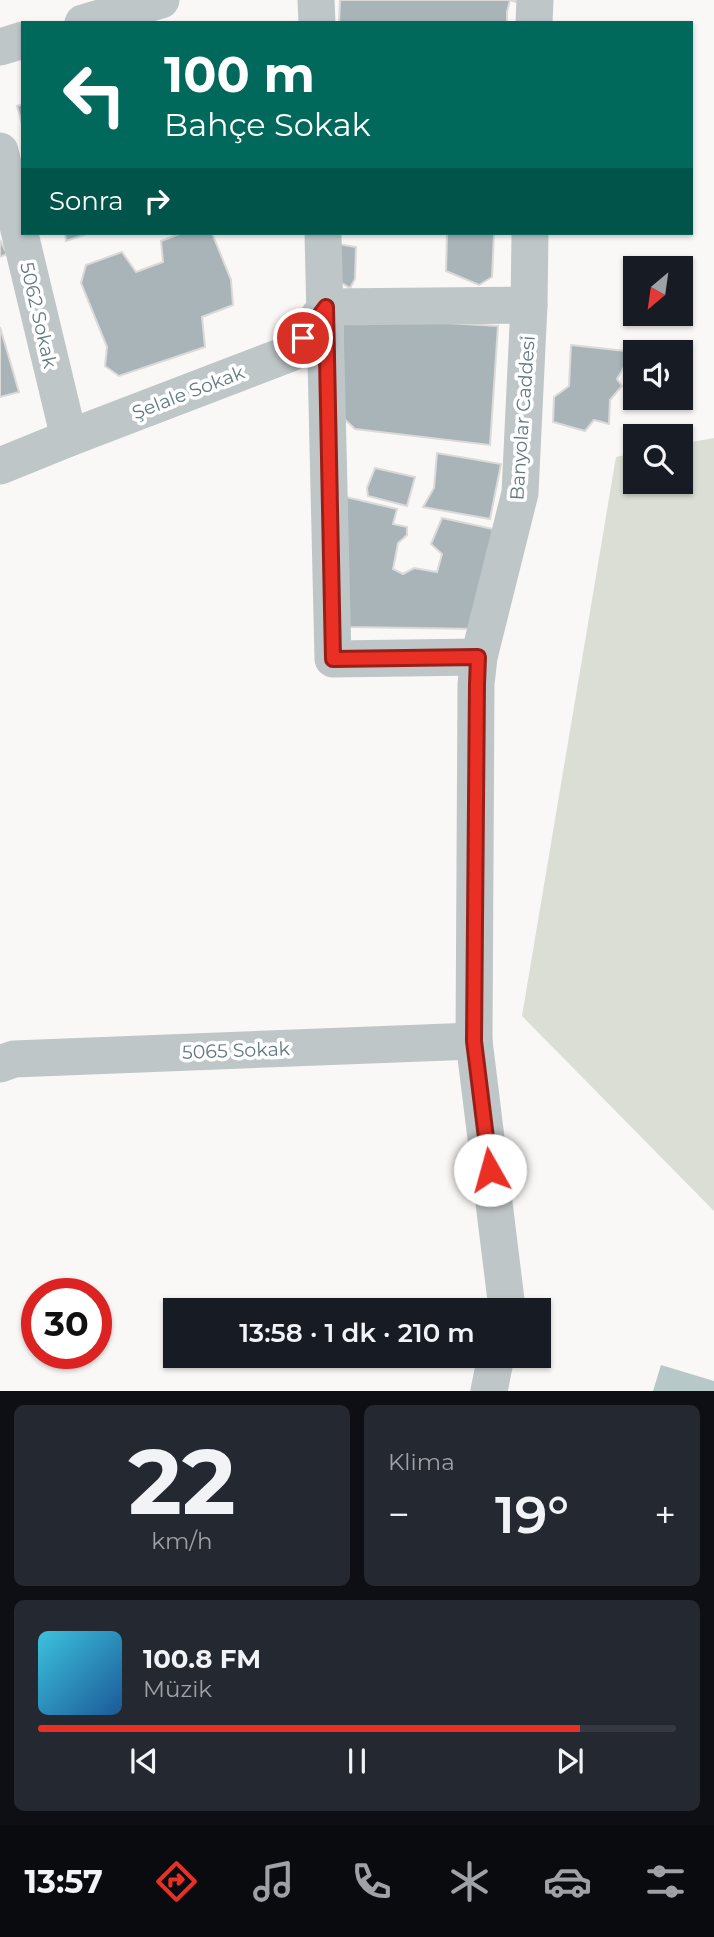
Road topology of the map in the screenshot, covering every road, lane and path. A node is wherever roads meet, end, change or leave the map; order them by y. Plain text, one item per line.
1 (162, 0) edge
2 (316, 0) edge
3 (535, 0) edge
4 (90, 21) edge
5 (317, 21) edge
6 (534, 21) edge
7 (21, 41) edge
8 (0, 47) edge
9 (0, 151) edge
10 (323, 235) edge
11 (530, 235) edge
12 (529, 305) junction
13 (326, 307) junction
14 (69, 438) junction
15 (0, 466) edge
16 (478, 657) junction
17 (474, 1041) junction
18 (0, 1064) edge
19 (506, 1298) edge
20 (494, 1368) edge
21 (489, 1391) edge

1 - 4 street
2 - 5 street
3 - 6 street
7 - 8 street
9 - 14 street, 5062 Sokak
10 - 13 street
11 - 12 street, Banyolar Caddesi
12 - 13 street
12 - 16 street, Banyolar Caddesi
13 - 14 street, Şelale Sokak
13 - 16 street
14 - 15 street, Şelale Sokak
16 - 17 street, Banyolar Caddesi
17 - 18 street, 5065 Sokak
17 - 19 street, Banyolar Caddesi
20 - 21 street

